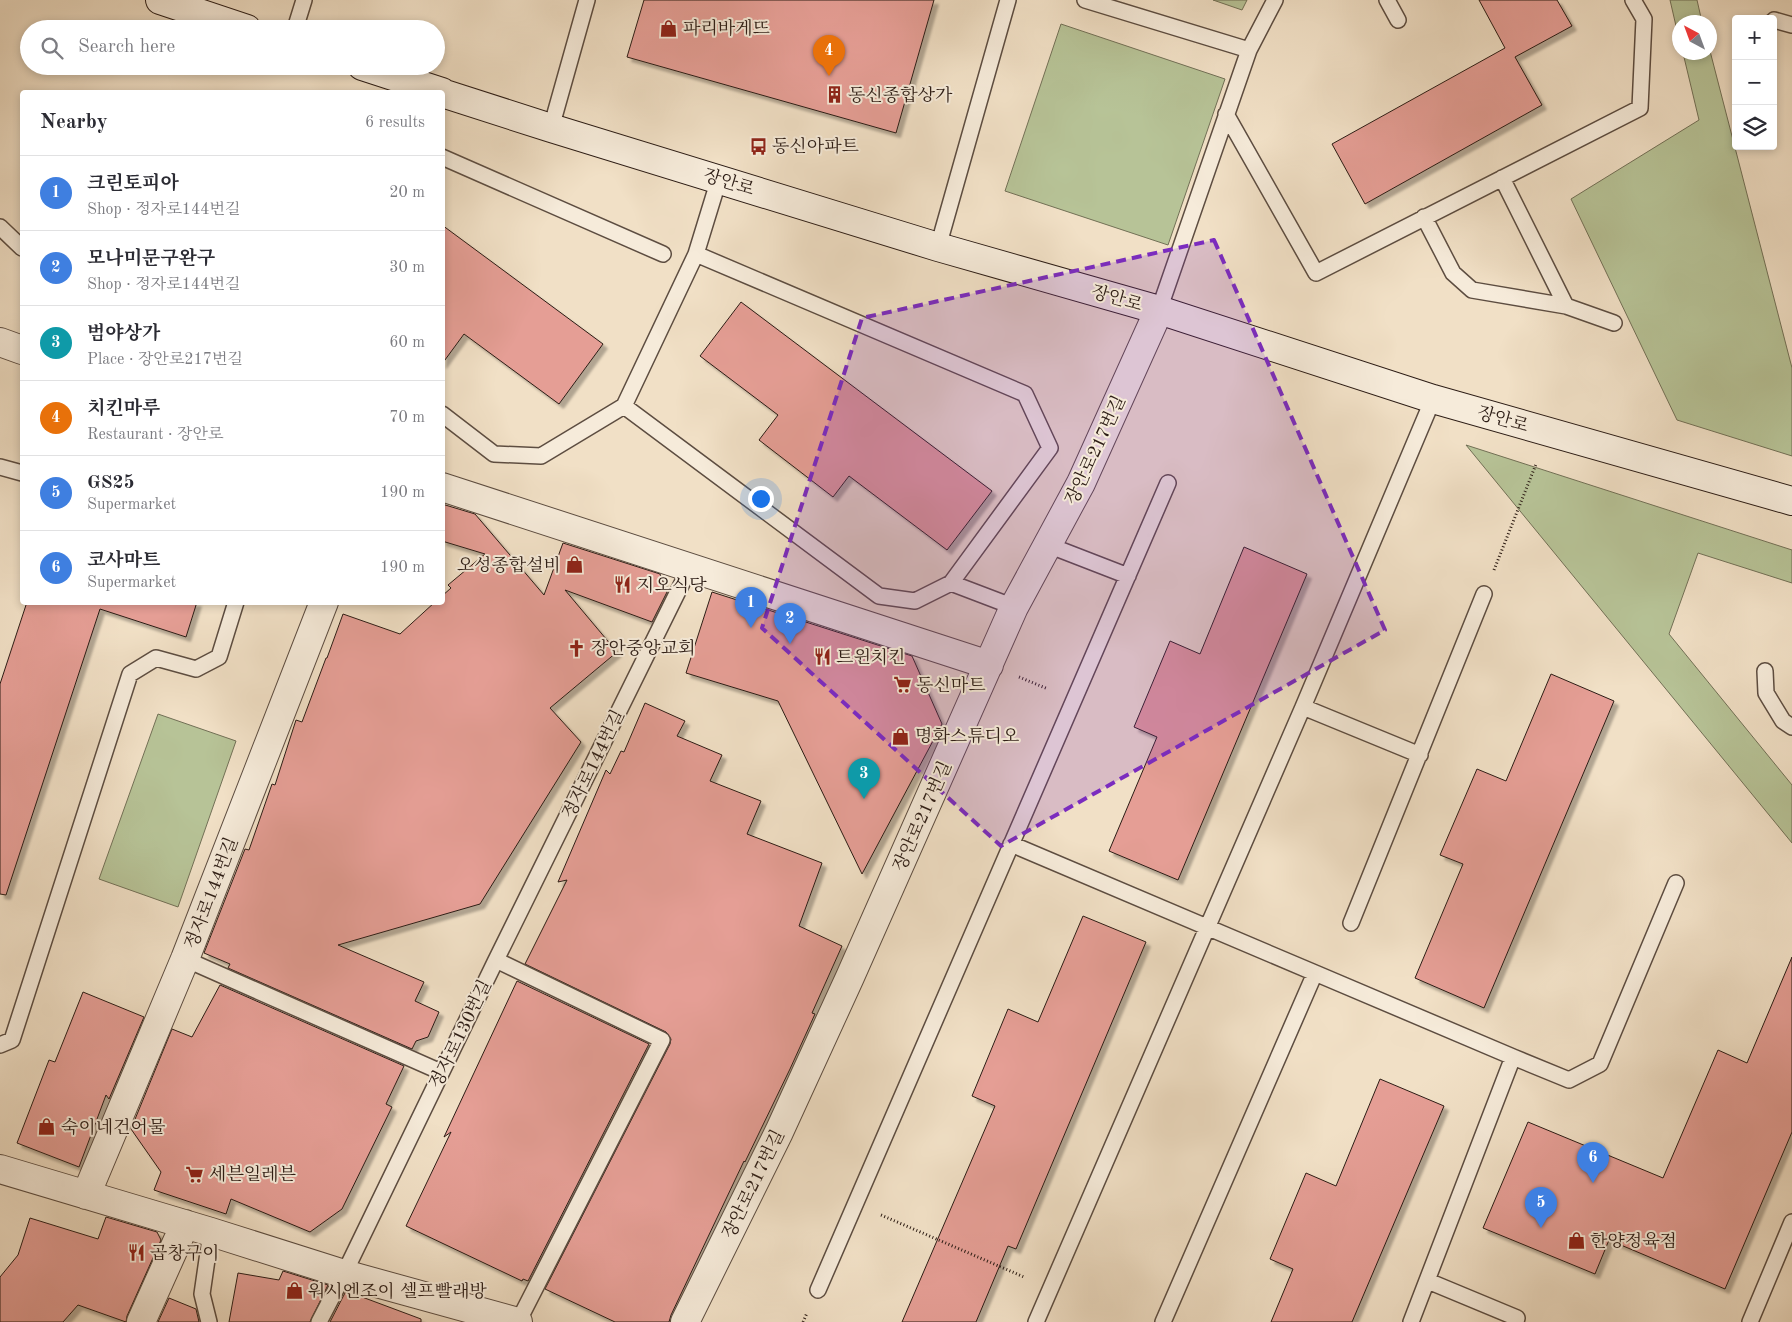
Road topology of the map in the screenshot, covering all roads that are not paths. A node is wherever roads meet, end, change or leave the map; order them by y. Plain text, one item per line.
1 (160, 0) edge
2 (304, 0) edge
3 (586, 0) edge
4 (1008, 0) edge
5 (1085, 0) edge
6 (1275, 0) edge
7 (1387, 0) edge
8 (1633, 0) edge
9 (220, 20) edge
10 (298, 20) edge
11 (1398, 20) dead end
12 (1777, 21) edge
13 (1792, 25) edge
14 (1248, 50) junction
15 (389, 75) edge
16 (433, 90) edge
17 (445, 94) edge
18 (1226, 114) junction
19 (551, 128) junction
20 (445, 159) edge
21 (1502, 178) junction
22 (719, 180) junction
23 (1424, 217) junction
24 (0, 227) edge
25 (20, 246) edge
26 (938, 247) junction
27 (663, 254) dead end
28 (696, 254) junction
29 (1566, 306) junction
30 (1159, 310) junction
31 (1614, 323) dead end
32 (0, 342) edge
33 (20, 349) edge
34 (1433, 399) junction
35 (624, 406) junction
36 (445, 416) edge
37 (0, 467) edge
38 (20, 472) edge
39 (1168, 483) dead end
40 (445, 488) edge
41 (1792, 500) edge
42 (1048, 545) junction
43 (690, 567) junction
44 (1128, 576) junction
45 (951, 584) junction
46 (1484, 594) road end
47 (235, 605) edge
48 (323, 605) edge
49 (1014, 607) junction
50 (989, 665) junction
51 (1765, 671) dead end
52 (1303, 707) junction
53 (1792, 727) edge
54 (1420, 755) junction
55 (1011, 844) junction
56 (1676, 883) dead end
57 (1352, 923) dead end
58 (1208, 927) junction
59 (185, 959) junction
60 (496, 960) junction
61 (1315, 973) junction
62 (0, 1045) edge
63 (1514, 1057) junction
64 (441, 1072) junction
65 (0, 1169) edge
66 (86, 1194) junction
67 (1792, 1222) edge
68 (198, 1228) junction
69 (344, 1274) junction
70 (1428, 1281) junction
71 (818, 1290) dead end
72 (1520, 1321) edge
73 (141, 1322) edge
74 (209, 1322) edge
75 (319, 1322) edge
76 (518, 1322) edge
77 (686, 1322) edge
78 (1036, 1322) edge
79 (1162, 1322) edge
80 (1411, 1322) edge
81 (1750, 1322) edge

1 - 9 street
2 - 10 lane
3 - 19 lane
4 - 26 lane
5 - 14 lane
6 - 14 lane
7 - 11 lane
8 - 21 lane
12 - 13 lane
14 - 18 lane
15 - 16 street, 장안로
17 - 19 street, 장안로
18 - 23 lane
18 - 30 lane
19 - 22 street, 장안로
20 - 27 lane
21 - 23 lane
21 - 29 lane
22 - 26 street, 장안로
22 - 28 lane
23 - 29 lane
24 - 25 lane
26 - 30 street, 장안로
28 - 35 lane
28 - 45 lane
29 - 31 lane
30 - 34 street, 장안로
30 - 42 street, 장안로217번길
32 - 33 street
34 - 41 street, 장안로
34 - 52 lane
35 - 36 lane
35 - 45 lane
37 - 38 lane
39 - 44 lane
40 - 43 street
42 - 44 lane
42 - 49 street, 장안로217번길
43 - 50 street
43 - 60 lane, 정자로144번길
44 - 55 lane
45 - 49 lane
46 - 54 lane
47 - 62 lane
48 - 59 street, 정자로144번길
49 - 50 street, 장안로217번길
50 - 77 street, 장안로217번길
51 - 53 lane
52 - 54 lane
52 - 58 lane
54 - 57 lane
55 - 58 lane
55 - 71 lane
56 - 63 lane
58 - 61 lane
58 - 78 lane
59 - 64 lane
59 - 66 street
60 - 64 lane, 정자로130번길
60 - 76 lane, 정자로130번길
61 - 63 lane
61 - 79 lane
63 - 70 lane
64 - 69 lane, 정자로130번길
65 - 66 street
66 - 68 street
67 - 81 lane
68 - 69 street
68 - 73 street
68 - 74 lane
69 - 75 lane, 정자로130번길
69 - 76 street
70 - 72 lane
70 - 80 lane

